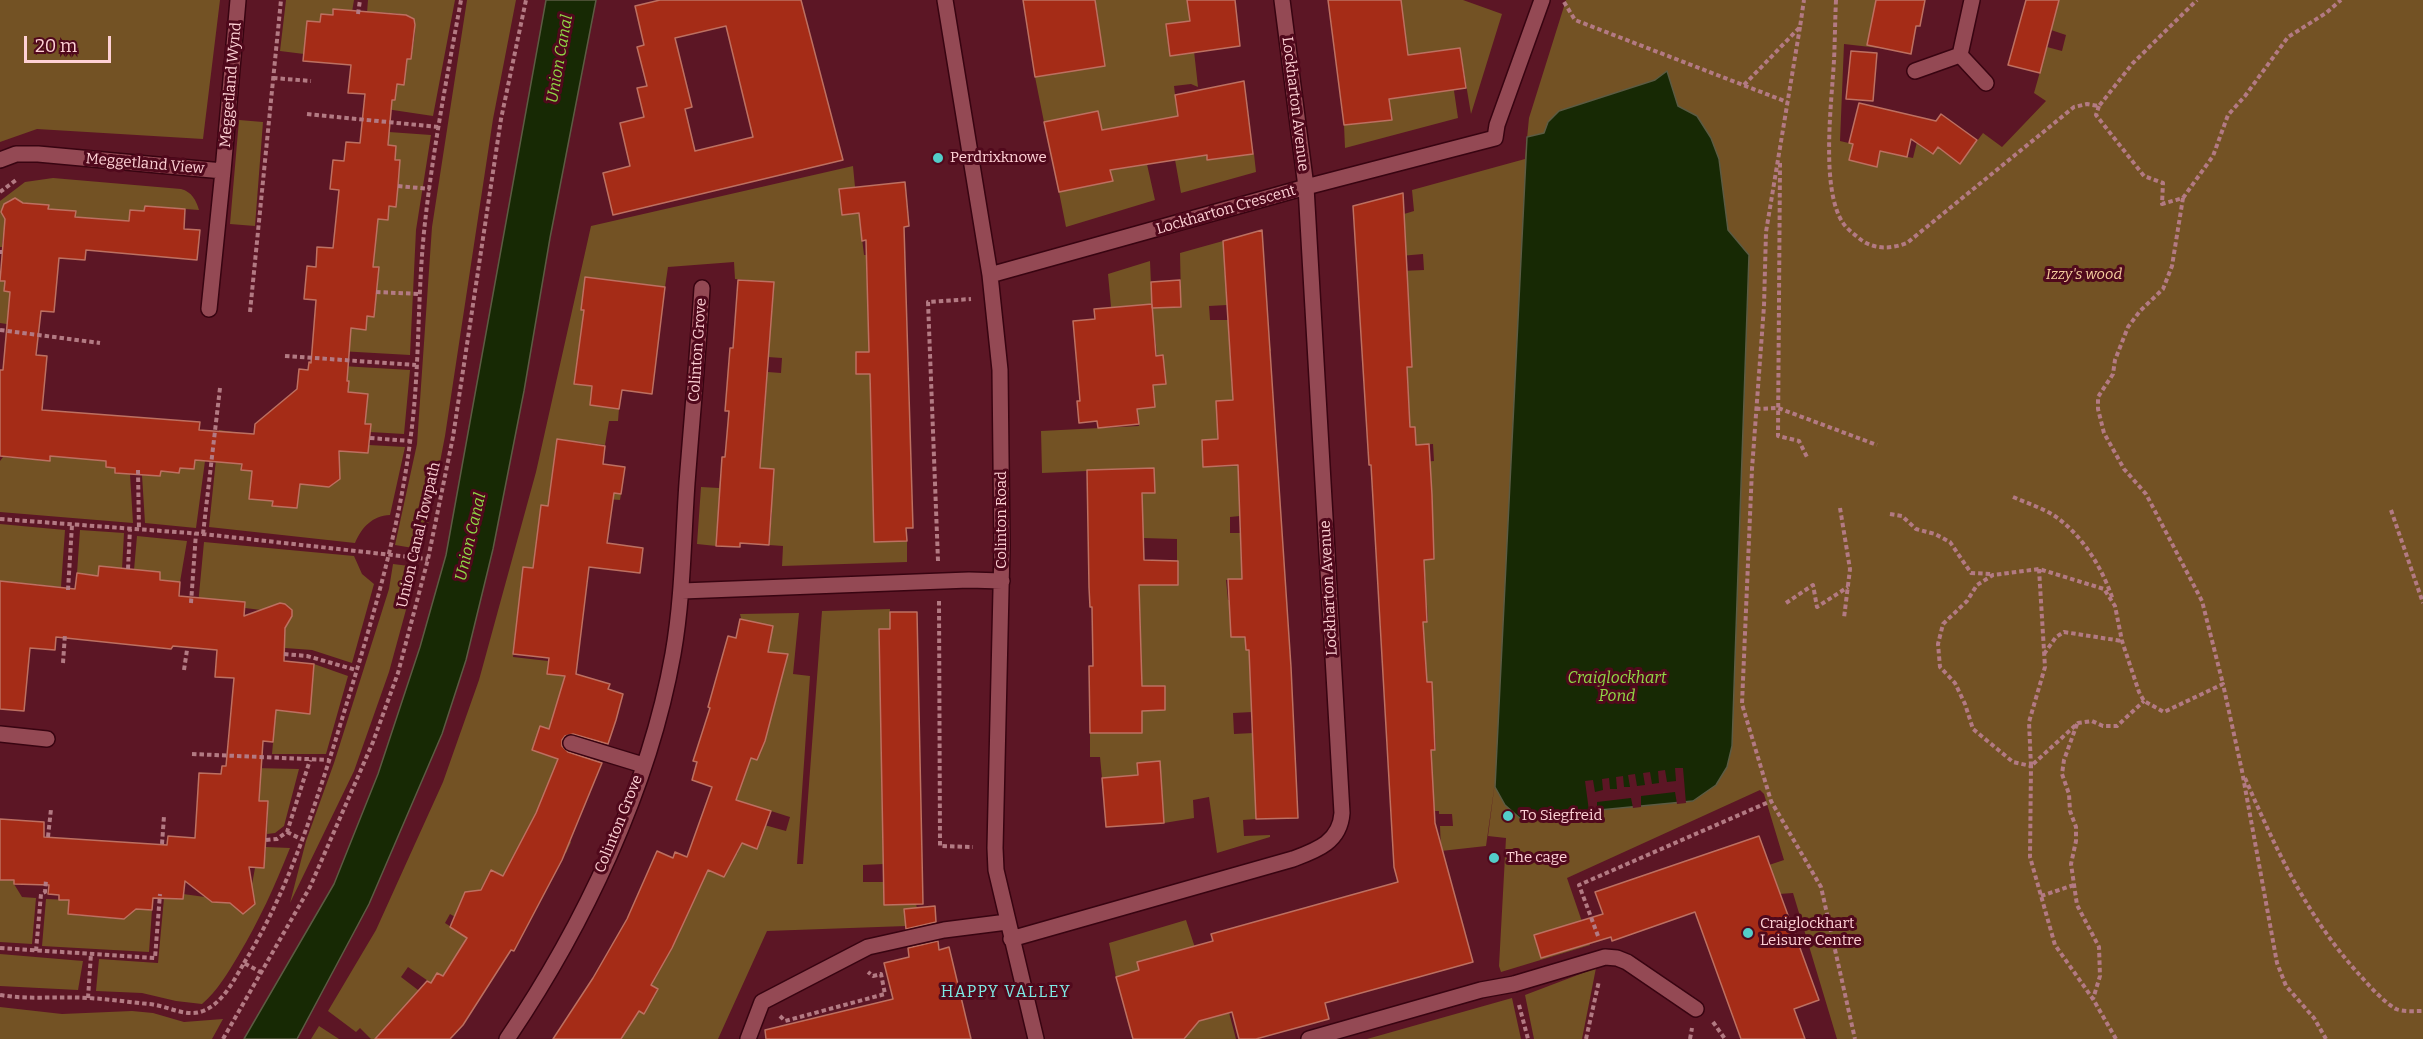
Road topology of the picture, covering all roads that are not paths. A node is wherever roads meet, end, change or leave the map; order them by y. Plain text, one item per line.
1 (238, 0) edge
2 (945, 0) edge
3 (1282, 0) edge
4 (1542, 0) edge
5 (1972, 0) edge
6 (1960, 55) junction
7 (1915, 71) dead end
8 (1986, 83) dead end
9 (0, 160) edge
10 (223, 171) junction
11 (1306, 187) junction
12 (990, 275) junction
13 (702, 288) dead end
14 (209, 309) dead end
15 (1002, 581) junction
16 (681, 591) junction
17 (0, 734) edge
18 (47, 739) dead end
19 (571, 743) dead end
20 (643, 765) junction
21 (1007, 922) junction
22 (1011, 939) junction
23 (1696, 1010) dead end
24 (507, 1039) edge
25 (748, 1039) edge
26 (1036, 1039) edge
27 (1309, 1039) edge

1 - 10 street, Meggetland Wynd
2 - 12 street, Colinton Road
3 - 11 street, Lockharton Avenue
4 - 11 street, Lockharton Crescent
5 - 6 street
6 - 7 street
6 - 8 street
9 - 10 street, Meggetland View
10 - 14 street, Meggetland View
11 - 12 street, Lockharton Crescent
11 - 22 street, Lockharton Avenue
12 - 15 street, Colinton Road
13 - 16 street, Colinton Grove
15 - 16 street
15 - 21 street, Colinton Road
16 - 20 street, Colinton Grove
17 - 18 street
19 - 20 street
20 - 24 street, Colinton Grove
21 - 22 street, Colinton Road
21 - 25 street
22 - 26 street, Colinton Road
23 - 27 street

